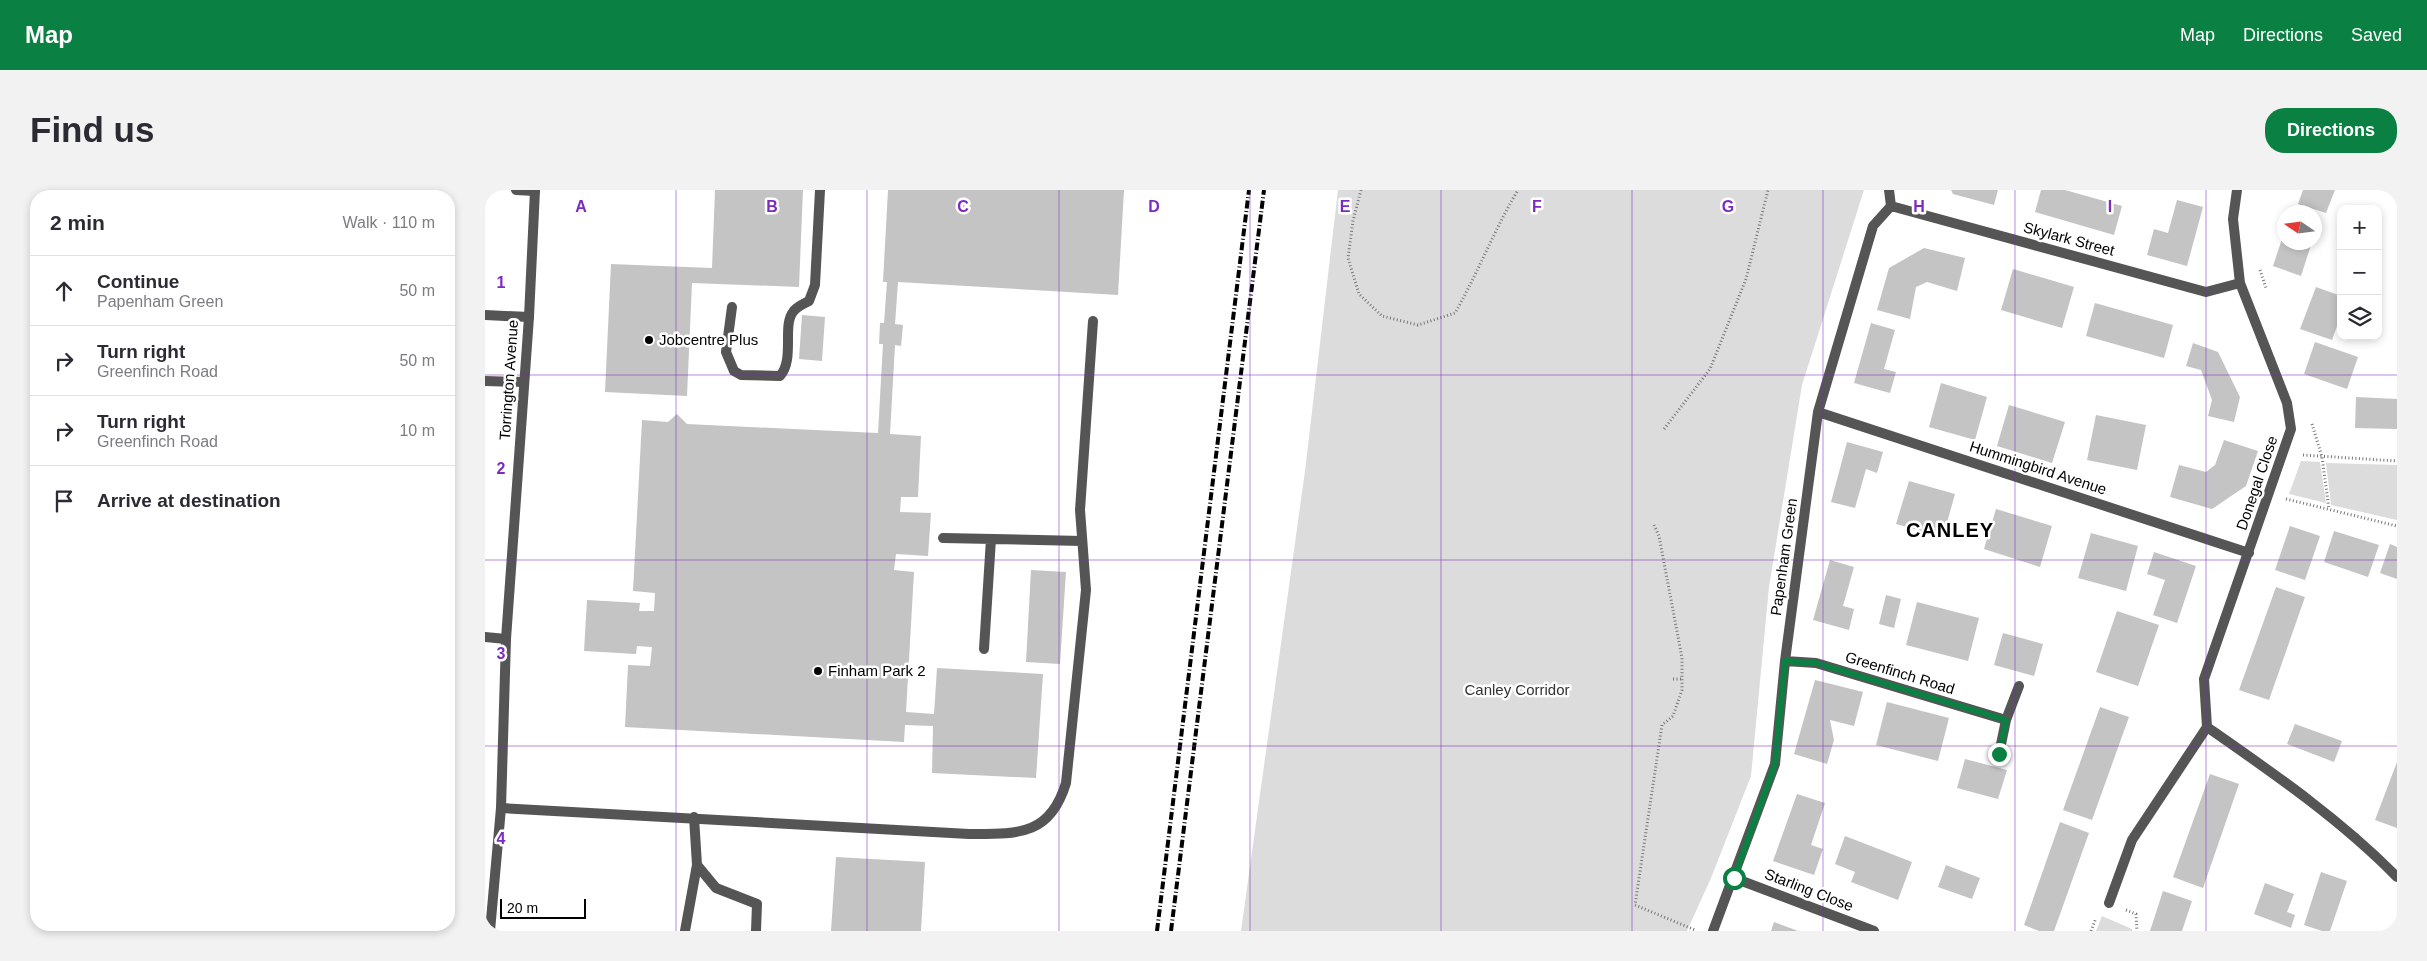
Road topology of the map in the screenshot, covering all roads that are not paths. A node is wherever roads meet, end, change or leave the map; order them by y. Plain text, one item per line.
1 (516, 190) edge
2 (535, 190) edge
3 (820, 190) edge
4 (1889, 190) edge
5 (2237, 190) edge
6 (1891, 206) junction
7 (2240, 283) junction
8 (731, 307) dead end
9 (485, 315) edge
10 (529, 317) junction
11 (1093, 321) dead end
12 (485, 382) edge
13 (524, 382) junction
14 (1818, 412) junction
15 (943, 538) dead end
16 (991, 539) junction
17 (1082, 541) junction
18 (2249, 553) junction
19 (485, 637) edge
20 (506, 639) junction
21 (984, 649) dead end
22 (1785, 661) junction
23 (2019, 686) dead end
24 (2006, 720) junction
25 (2207, 727) junction
26 (1999, 754) dead end
27 (501, 808) junction
28 (694, 817) junction
29 (697, 865) junction
30 (2397, 877) edge
31 (1734, 878) junction
32 (2109, 903) dead end
33 (490, 931) edge
34 (685, 931) edge
35 (756, 931) edge
36 (1713, 931) edge
37 (1874, 931) edge

1 - 2 street
2 - 10 street, Torrington Avenue
3 - 8 street
4 - 6 street
5 - 7 street, Donegal Close
6 - 7 street, Skylark Street
6 - 14 street, Papenham Green
7 - 18 street, Donegal Close
9 - 10 street
10 - 13 street, Torrington Avenue
11 - 17 street
12 - 13 street
13 - 20 street, Torrington Avenue
14 - 18 street, Hummingbird Avenue
14 - 22 street, Papenham Green
15 - 16 street
16 - 17 street
16 - 21 street
17 - 28 street
18 - 25 street, Donegal Close
19 - 20 street
20 - 27 street, Torrington Avenue
22 - 24 street, Greenfinch Road
22 - 31 street, Papenham Green
23 - 24 street
24 - 26 street
25 - 30 street
25 - 32 street
27 - 28 street
27 - 33 street, Torrington Avenue
28 - 29 street
29 - 34 street
29 - 35 street
31 - 36 street, Papenham Green
31 - 37 street, Starling Close

